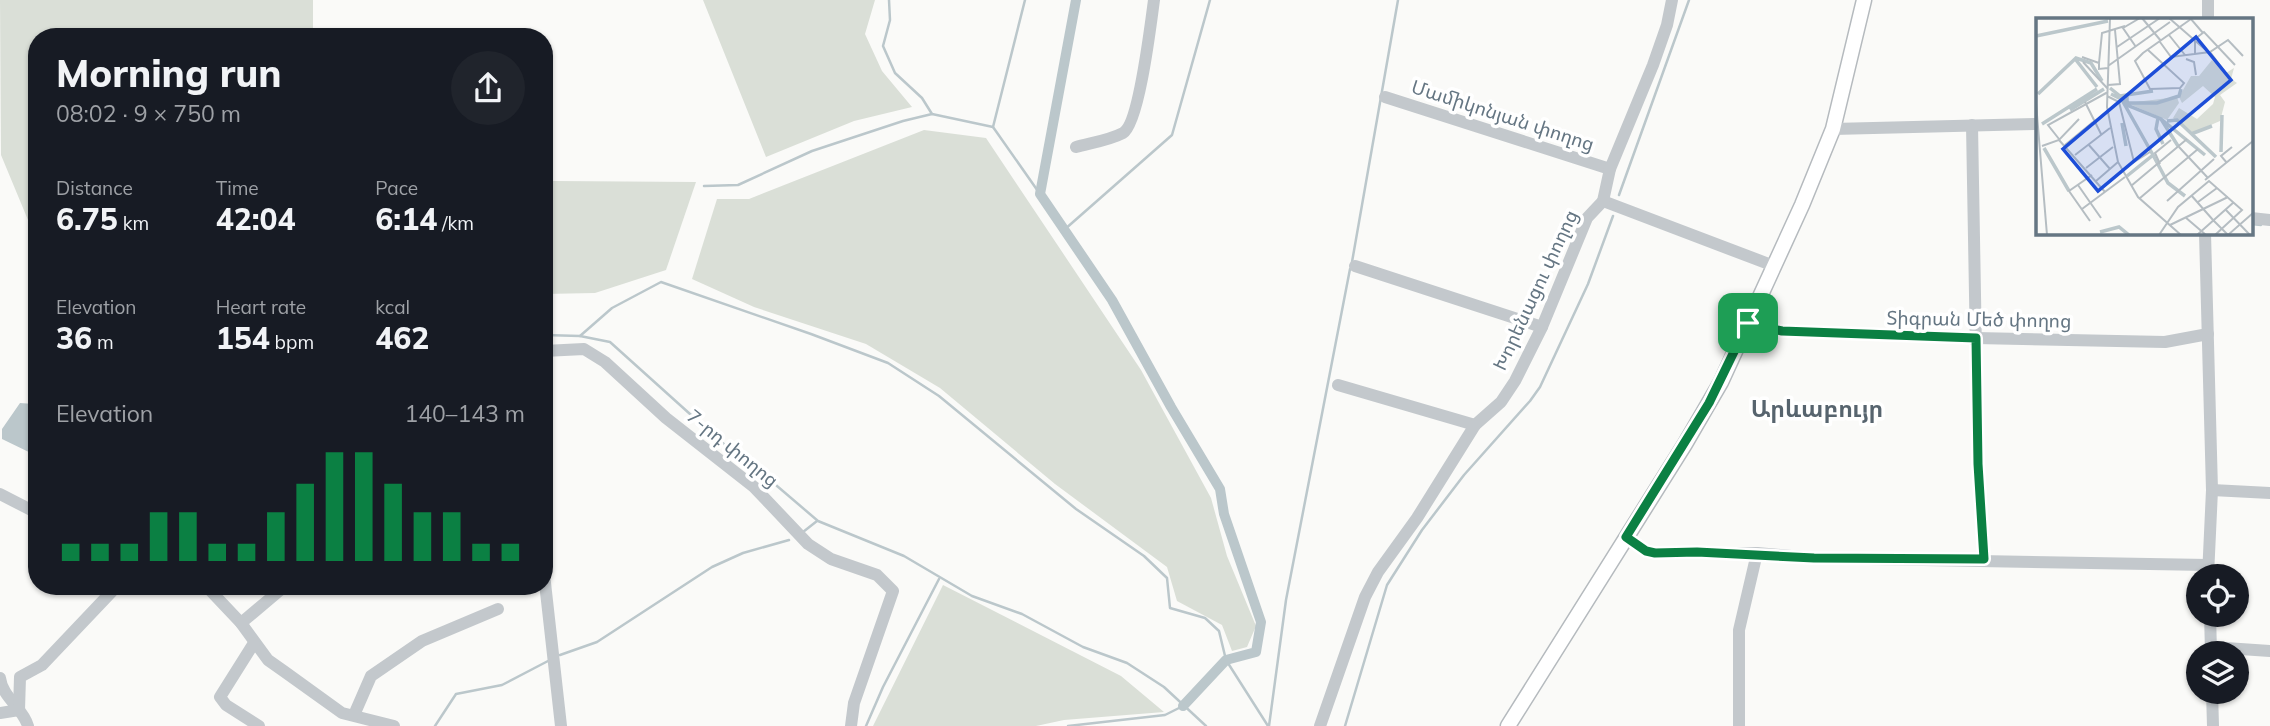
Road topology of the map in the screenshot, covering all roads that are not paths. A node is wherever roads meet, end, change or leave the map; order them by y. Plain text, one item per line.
1 (1154, 0) edge
2 (1672, 0) edge
3 (1864, 0) edge
4 (2208, 0) edge
5 (2208, 18) edge
6 (1385, 97) dead end
7 (2036, 124) edge
8 (1972, 125) junction
9 (1833, 129) junction
10 (1076, 147) dead end
11 (1610, 169) junction
12 (1603, 201) junction
13 (2252, 218) edge
14 (2270, 220) edge
15 (2205, 234) edge
16 (1355, 266) dead end
17 (1774, 266) junction
18 (1748, 323) junction
19 (1542, 327) junction
20 (2208, 334) junction
21 (1976, 338) junction
22 (553, 351) edge
23 (1338, 384) dead end
24 (1475, 425) junction
25 (2212, 490) junction
26 (2270, 493) edge
27 (0, 494) edge
28 (28, 508) edge
29 (1626, 537) junction
30 (1757, 553) junction
31 (1984, 559) junction
32 (2208, 564) edge
33 (2186, 569) edge
34 (108, 595) edge
35 (215, 595) edge
36 (274, 595) edge
37 (546, 595) edge
38 (498, 609) dead end
39 (241, 623) junction
40 (254, 643) junction
41 (2249, 651) edge
42 (2270, 651) edge
43 (0, 678) edge
44 (2212, 704) edge
45 (19, 710) junction
46 (0, 713) edge
47 (354, 715) junction
48 (27, 726) edge
49 (259, 726) edge
50 (394, 726) edge
51 (561, 726) edge
52 (850, 726) edge
53 (1320, 726) edge
54 (1508, 726) edge
55 (1739, 726) edge
56 (2213, 726) edge

1 - 10 street
2 - 11 street, Խորենացու փողոց
3 - 9 main road
4 - 5 street
6 - 11 street, Մամիկոնյան փողոց
7 - 8 street
8 - 9 street
8 - 21 street
9 - 17 main road
11 - 12 street, Խորենացու փողոց
12 - 17 street
12 - 19 street, Խորենացու փողոց
13 - 14 street
15 - 20 street
16 - 19 street
17 - 18 main road
18 - 21 street, Տիգրան Մեծ փողոց
18 - 29 main road
19 - 24 street, Խորենացու փողոց
20 - 21 street, Տիգրան Մեծ փողոց
20 - 25 street
21 - 31 street
22 - 52 street, 7-րդ փողոց
23 - 24 street
24 - 53 street, Խորենացու փողոց
25 - 26 street
25 - 32 street
27 - 28 street
29 - 30 street
29 - 54 main road
30 - 31 street
30 - 55 street
31 - 33 street
34 - 45 street
35 - 39 street
36 - 39 street
37 - 51 street
38 - 47 street
39 - 40 street
40 - 47 street
40 - 49 street
41 - 42 street
43 - 45 street
44 - 56 street
45 - 46 street
45 - 48 street
47 - 50 street

